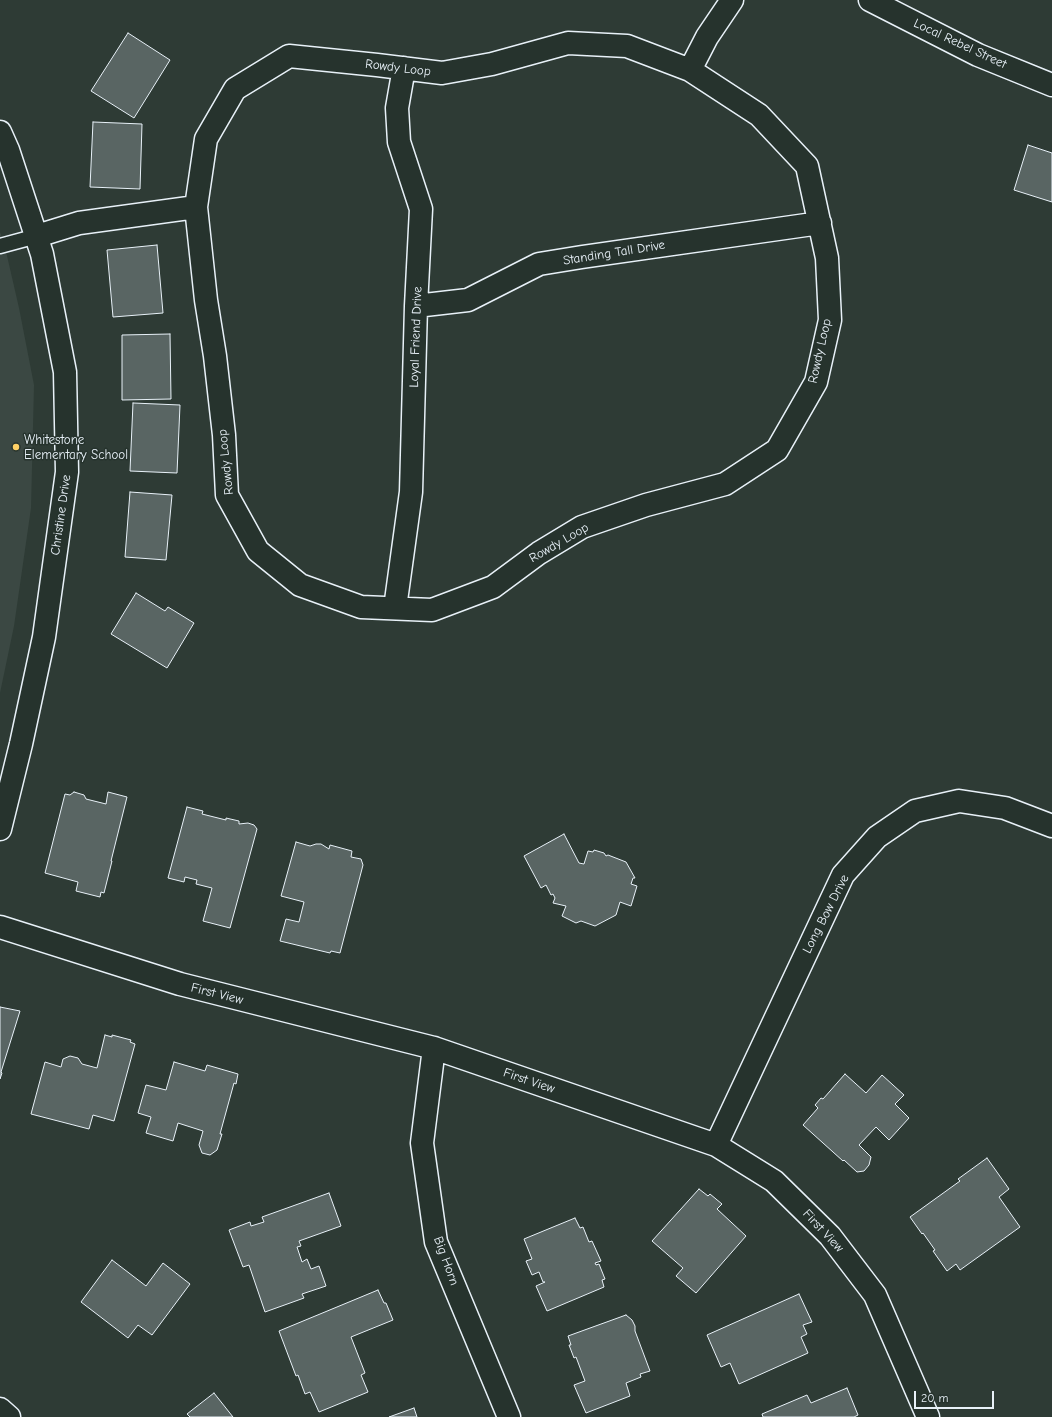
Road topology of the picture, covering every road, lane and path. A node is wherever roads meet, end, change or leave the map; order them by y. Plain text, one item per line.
1 (732, 0) edge
2 (870, 0) edge
3 (404, 68) junction
4 (690, 70) junction
5 (1052, 85) edge
6 (0, 132) edge
7 (196, 207) junction
8 (820, 223) junction
9 (37, 236) junction
10 (0, 246) edge
11 (416, 306) junction
12 (395, 608) junction
13 (1052, 826) edge
14 (0, 829) edge
15 (0, 928) edge
16 (434, 1048) junction
17 (716, 1145) junction
18 (0, 1409) edge
19 (9, 1417) edge
20 (509, 1417) edge
21 (928, 1417) edge

1 - 4 street
2 - 5 street, Local Rebel Street
3 - 4 street, Rowdy Loop
3 - 7 street, Rowdy Loop
3 - 11 street, Loyal Friend Drive
4 - 8 street, Rowdy Loop
6 - 9 street, Christine Drive
7 - 9 street
7 - 12 street, Rowdy Loop
8 - 11 street, Standing Tall Drive
8 - 12 street, Rowdy Loop
9 - 10 lane
9 - 14 street, Christine Drive
11 - 12 street, Loyal Friend Drive
13 - 17 street, Long Bow Drive
15 - 16 street, First View
16 - 17 street, First View
16 - 20 street, Big Horn
17 - 21 street, First View
18 - 19 street

